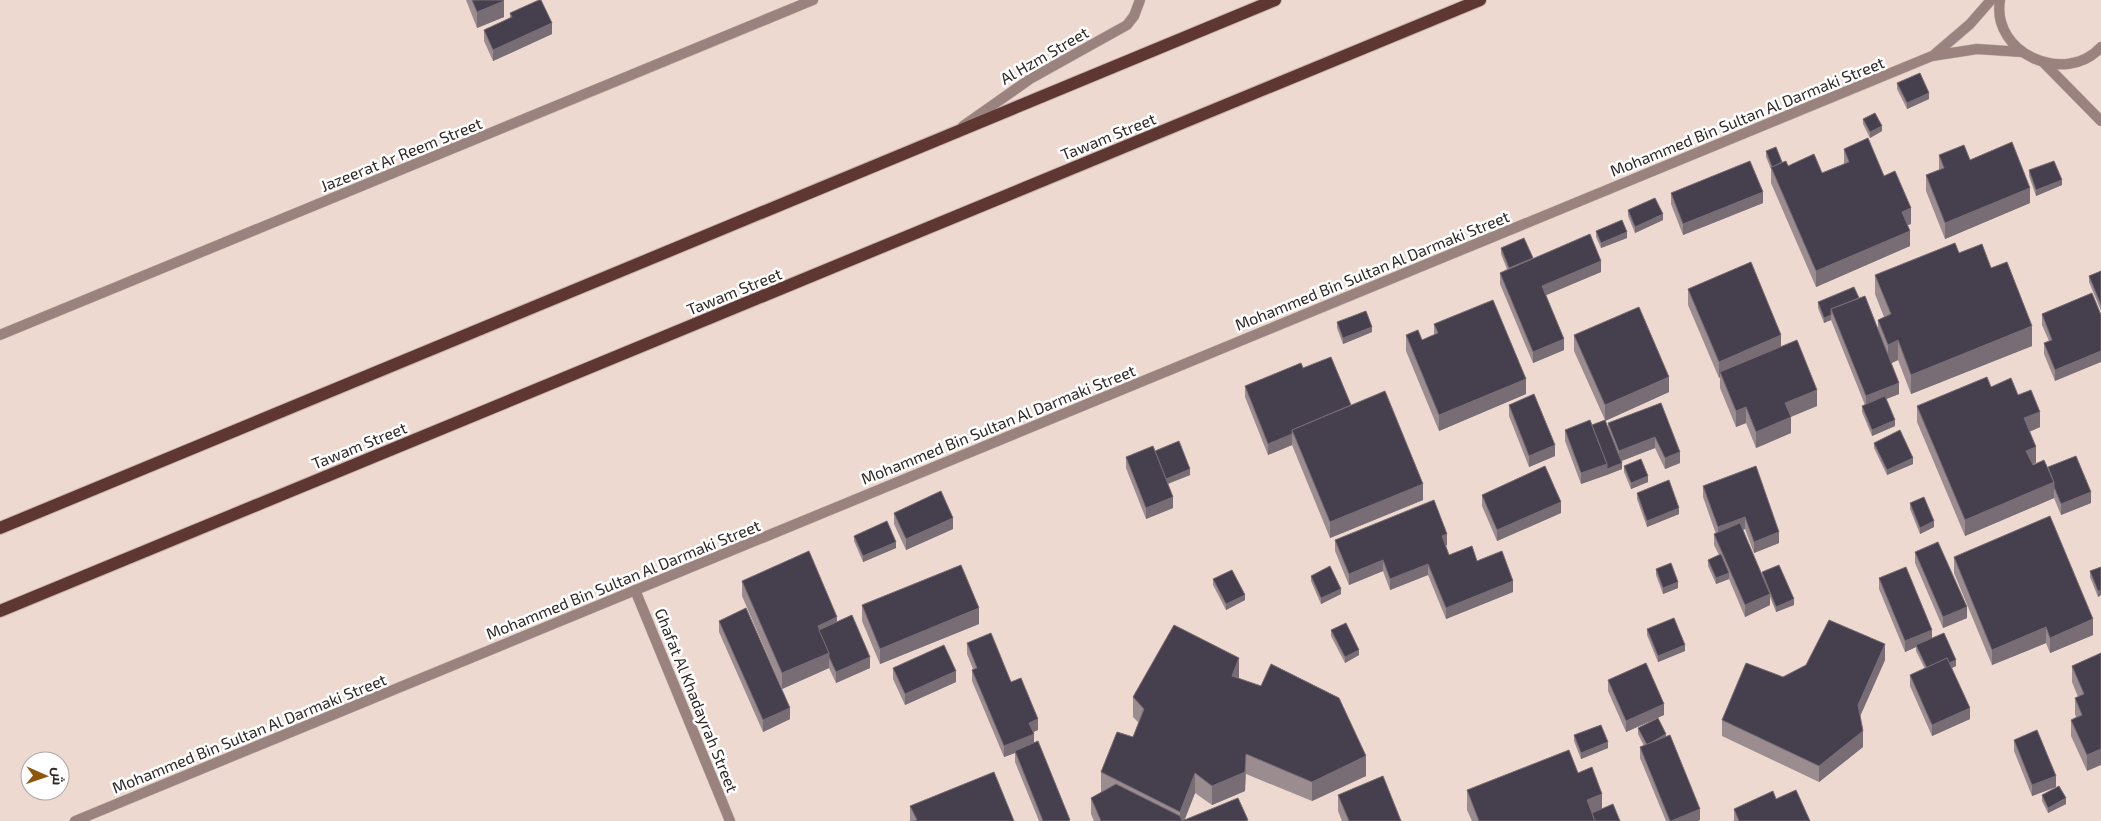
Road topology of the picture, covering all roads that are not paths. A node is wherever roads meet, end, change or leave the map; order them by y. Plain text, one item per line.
1 (813, 0) edge
2 (1140, 0) edge
3 (1275, 0) edge
4 (1480, 0) edge
5 (1991, 0) edge
6 (2000, 0) edge
7 (2101, 47) edge
8 (2022, 52) junction
9 (1932, 56) junction
10 (2044, 63) junction
11 (2101, 121) edge
12 (956, 132) junction
13 (0, 335) edge
14 (0, 528) edge
15 (635, 590) junction
16 (0, 612) edge
17 (75, 821) edge
18 (730, 821) edge

1 - 13 street, Jazeerat Ar Reem Street
2 - 12 street, Al Hzm Street
3 - 12 main road
4 - 16 main road, Tawam Street
5 - 9 street, Mohammed Bin Sultan Al Darmaki Street
6 - 8 street
7 - 10 street
8 - 9 street, Mohammed Bin Sultan Al Darmaki Street
8 - 10 street
9 - 15 street, Mohammed Bin Sultan Al Darmaki Street
10 - 11 street
12 - 14 main road
15 - 17 street, Mohammed Bin Sultan Al Darmaki Street
15 - 18 street, Ghafat Al Khadayrah Street

